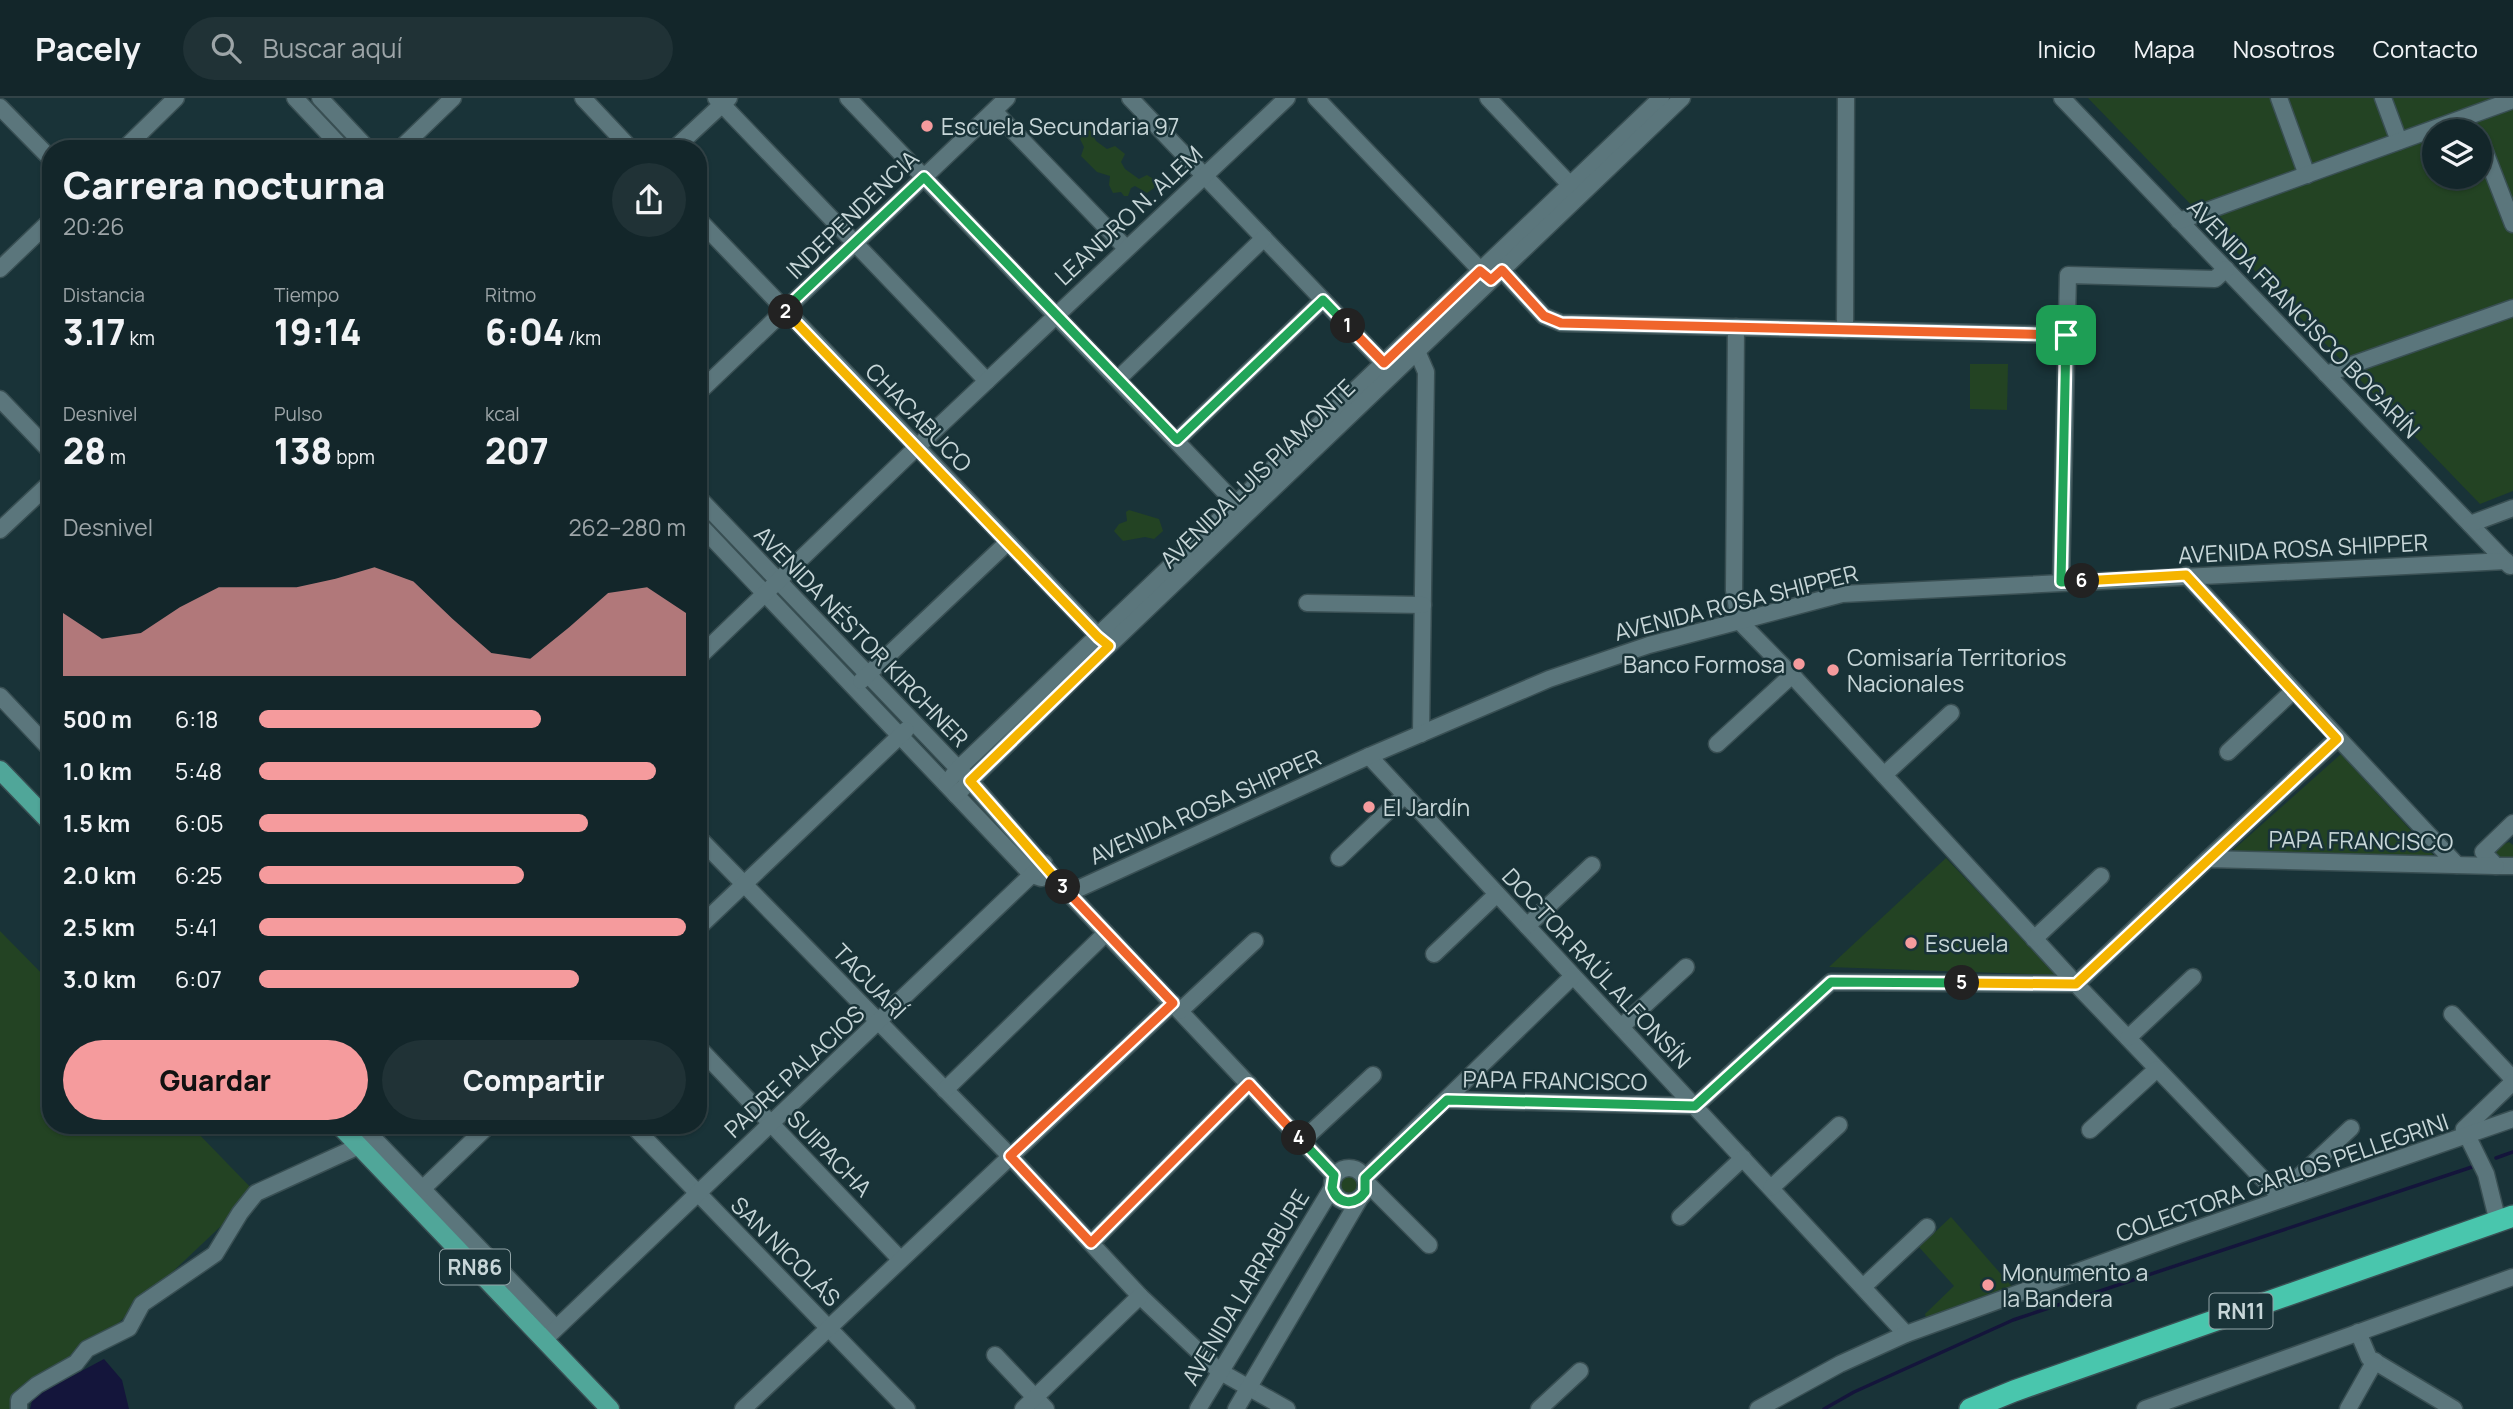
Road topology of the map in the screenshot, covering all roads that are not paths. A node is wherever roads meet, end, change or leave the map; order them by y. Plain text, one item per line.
1 (176, 98) edge
2 (295, 98) edge
3 (320, 98) edge
4 (453, 98) edge
5 (583, 98) edge
6 (848, 98) edge
7 (1007, 98) edge
8 (1130, 98) edge
9 (1287, 98) edge
10 (1316, 98) edge
11 (1488, 98) edge
12 (1846, 98) edge
13 (2062, 98) edge
14 (2279, 98) edge
15 (2383, 98) edge
16 (722, 100) edge
17 (1670, 100) edge
18 (2513, 100) edge
19 (2486, 104) edge
20 (0, 107) edge
21 (994, 111) junction
22 (2470, 116) junction
23 (2471, 119) edge
24 (133, 140) edge
25 (335, 140) edge
26 (360, 140) edge
27 (409, 140) edge
28 (623, 140) edge
29 (683, 140) edge
30 (2399, 142) junction
31 (42, 150) edge
32 (2492, 170) edge
33 (1203, 175) junction
34 (2307, 175) junction
35 (924, 177) junction
36 (1575, 189) junction
37 (2179, 221) junction
38 (2513, 224) edge
39 (42, 229) edge
40 (707, 229) edge
41 (1264, 238) junction
42 (854, 243) junction
43 (1126, 248) junction
44 (0, 269) edge
45 (2226, 269) junction
46 (1491, 270) junction
47 (1323, 300) junction
48 (2513, 308) edge
49 (784, 310) junction
50 (1056, 315) junction
51 (1736, 327) junction
52 (1845, 330) junction
53 (2066, 335) junction
54 (1414, 344) junction
55 (1388, 368) junction
56 (2326, 373) junction
57 (1118, 379) junction
58 (987, 381) junction
59 (707, 384) edge
60 (0, 399) edge
61 (1177, 440) junction
62 (42, 443) edge
63 (917, 447) junction
64 (42, 490) edge
65 (707, 506) edge
66 (2513, 508) edge
67 (1242, 509) junction
68 (2470, 524) junction
69 (0, 530) edge
70 (707, 532) edge
71 (1008, 542) junction
72 (2509, 565) edge
73 (2186, 575) junction
74 (778, 581) junction
75 (2061, 582) junction
76 (765, 593) junction
77 (1307, 603) dead end
78 (1423, 605) junction
79 (1739, 621) junction
80 (1103, 641) junction
81 (707, 649) edge
82 (867, 675) junction
83 (1792, 675) junction
84 (854, 687) junction
85 (2293, 691) junction
86 (0, 696) edge
87 (1951, 713) dead end
88 (913, 724) junction
89 (1421, 734) junction
90 (900, 736) junction
91 (2337, 739) junction
92 (42, 740) edge
93 (1717, 744) dead end
94 (2228, 752) dead end
95 (1369, 756) junction
96 (958, 769) junction
97 (0, 770) edge
98 (1884, 775) junction
99 (970, 781) junction
100 (951, 789) junction
101 (1405, 794) junction
102 (42, 814) edge
103 (2511, 830) edge
104 (707, 846) edge
105 (2483, 852) junction
106 (1339, 858) dead end
107 (2208, 859) junction
108 (1592, 865) dead end
109 (2463, 865) junction
110 (2505, 866) edge
111 (1038, 869) junction
112 (2101, 876) dead end
113 (744, 884) junction
114 (1064, 888) junction
115 (1497, 894) junction
116 (707, 919) edge
117 (1527, 926) junction
118 (1106, 933) junction
119 (2034, 939) junction
120 (1255, 941) dead end
121 (1434, 954) dead end
122 (1686, 967) dead end
123 (1573, 976) junction
124 (2193, 977) dead end
125 (2076, 984) junction
126 (1176, 1007) junction
127 (2452, 1014) dead end
128 (878, 1022) junction
129 (1621, 1027) junction
130 (2128, 1038) junction
131 (707, 1056) edge
132 (2157, 1069) junction
133 (1373, 1075) dead end
134 (2513, 1081) edge
135 (1249, 1084) junction
136 (945, 1090) junction
137 (1447, 1100) junction
138 (1695, 1106) junction
139 (2513, 1119) edge
140 (771, 1124) junction
141 (1839, 1125) dead end
142 (2351, 1128) dead end
143 (2090, 1130) dead end
144 (348, 1134) edge
145 (368, 1134) edge
146 (480, 1134) edge
147 (640, 1134) edge
148 (2466, 1136) junction
149 (1303, 1142) junction
150 (359, 1146) junction
151 (1010, 1156) junction
152 (1743, 1158) junction
153 (1366, 1181) junction
154 (1333, 1182) junction
155 (1771, 1188) junction
156 (697, 1194) junction
157 (416, 1195) junction
158 (2282, 1199) junction
159 (1359, 1200) junction
160 (1680, 1217) dead end
161 (2505, 1219) edge
162 (1927, 1227) dead end
163 (1091, 1243) junction
164 (1429, 1245) dead end
165 (900, 1259) junction
166 (2513, 1277) edge
167 (1863, 1287) junction
168 (1140, 1296) junction
169 (828, 1327) junction
170 (2358, 1332) junction
171 (550, 1334) junction
172 (1906, 1334) junction
173 (995, 1355) dead end
174 (2375, 1361) junction
175 (1219, 1371) junction
176 (1580, 1371) dead end
177 (1248, 1388) junction
178 (1035, 1405) edge
179 (19, 1409) edge
180 (610, 1409) edge
181 (743, 1409) edge
182 (907, 1409) edge
183 (1198, 1409) edge
184 (1236, 1409) edge
185 (1287, 1409) edge
186 (1539, 1409) edge
187 (1758, 1409) edge
188 (1970, 1409) edge
189 (2145, 1409) edge
190 (2348, 1409) edge
191 (2454, 1409) edge

1 - 24 street
2 - 25 street
3 - 26 street
4 - 27 street
5 - 28 street
6 - 35 street
7 - 21 street, INDEPENDENCIA
8 - 33 street
9 - 33 street, LEANDRO N. ALEM
10 - 46 street
11 - 36 street
12 - 52 street
13 - 37 street, AVENIDA FRANCISCO BOGARÍN
14 - 34 street
15 - 30 street
16 - 29 street
16 - 42 street
17 - 36 street, AVENIDA LUIS PIAMONTE
18 - 19 street
19 - 22 street
20 - 31 street
21 - 35 street, INDEPENDENCIA
21 - 43 street
22 - 23 street
22 - 30 street
30 - 34 street
32 - 38 street
33 - 41 street
33 - 43 street, LEANDRO N. ALEM
34 - 37 street
35 - 42 street, INDEPENDENCIA
35 - 50 street
36 - 46 street, AVENIDA LUIS PIAMONTE
37 - 45 street, AVENIDA FRANCISCO BOGARÍN
39 - 44 street
40 - 49 street, CHACABUCO
41 - 47 street
41 - 57 street
42 - 49 street, INDEPENDENCIA
42 - 58 street
43 - 50 street, LEANDRO N. ALEM
45 - 53 street
45 - 56 street, AVENIDA FRANCISCO BOGARÍN
46 - 51 street
46 - 54 street, AVENIDA LUIS PIAMONTE
47 - 55 street
47 - 61 street
48 - 56 street
49 - 59 street, INDEPENDENCIA
49 - 63 street, CHACABUCO
50 - 57 street
50 - 58 street, LEANDRO N. ALEM
51 - 52 street
51 - 79 street
52 - 53 street
53 - 75 street
54 - 55 street, AVENIDA LUIS PIAMONTE
54 - 78 street
55 - 67 street, AVENIDA LUIS PIAMONTE
56 - 68 street, AVENIDA FRANCISCO BOGARÍN
57 - 61 street
58 - 63 street, LEANDRO N. ALEM
60 - 62 street
61 - 67 street
63 - 71 street, CHACABUCO
63 - 74 street, LEANDRO N. ALEM
64 - 69 street
65 - 74 street, AVENIDA NÉSTOR KIRCHNER
66 - 68 street
67 - 80 street, AVENIDA LUIS PIAMONTE
68 - 72 street, AVENIDA FRANCISCO BOGARÍN
70 - 76 street
71 - 80 street, CHACABUCO
71 - 82 street
72 - 73 street, AVENIDA ROSA SHIPPER
73 - 75 street, AVENIDA ROSA SHIPPER
73 - 85 street
74 - 76 street, LEANDRO N. ALEM
74 - 82 street, AVENIDA NÉSTOR KIRCHNER
75 - 79 street, AVENIDA ROSA SHIPPER
76 - 81 street, LEANDRO N. ALEM
76 - 84 street
77 - 78 street
78 - 89 street
79 - 83 street
79 - 89 street, AVENIDA ROSA SHIPPER
80 - 96 street, AVENIDA LUIS PIAMONTE
80 - 99 street, AVENIDA LUIS PIAMONTE
82 - 84 street
82 - 88 street, AVENIDA NÉSTOR KIRCHNER
83 - 93 street
83 - 98 street
84 - 90 street
85 - 91 street
85 - 94 street
86 - 92 street
87 - 98 street
88 - 90 street
88 - 96 street, AVENIDA NÉSTOR KIRCHNER
89 - 95 street, AVENIDA ROSA SHIPPER
90 - 100 street
90 - 113 street
91 - 107 street
91 - 109 street
95 - 101 street, DOCTOR RAÚL ALFONSÍN
95 - 114 street, AVENIDA ROSA SHIPPER
96 - 99 street, AVENIDA NÉSTOR KIRCHNER
96 - 100 street, AVENIDA LUIS PIAMONTE
97 - 102 main road
98 - 119 street
99 - 100 street, AVENIDA LUIS PIAMONTE
99 - 111 street, AVENIDA NÉSTOR KIRCHNER
100 - 111 street
101 - 106 street
101 - 115 street, DOCTOR RAÚL ALFONSÍN
103 - 105 street, PAPA FRANCISCO
104 - 113 street, TACUARÍ
105 - 109 street, PAPA FRANCISCO
105 - 110 street
107 - 109 street, PAPA FRANCISCO
107 - 125 street
108 - 117 street
109 - 110 street
111 - 114 street
111 - 128 street, PADRE PALACIOS
112 - 119 street
113 - 116 street
113 - 128 street, TACUARÍ
114 - 118 street
115 - 117 street, DOCTOR RAÚL ALFONSÍN
115 - 121 street
117 - 123 street, DOCTOR RAÚL ALFONSÍN
118 - 126 street
118 - 136 street
119 - 125 street
120 - 126 street
122 - 129 street
123 - 129 street, DOCTOR RAÚL ALFONSÍN
123 - 137 street
124 - 130 street
125 - 130 street
125 - 138 street
126 - 135 street
126 - 151 street
127 - 134 street
128 - 136 street, TACUARÍ
128 - 140 street, PADRE PALACIOS
129 - 138 street, DOCTOR RAÚL ALFONSÍN
130 - 132 street
131 - 140 street, SUIPACHA
132 - 143 street
132 - 158 street
133 - 149 street
134 - 148 street
135 - 149 street
135 - 163 street
136 - 151 street, TACUARÍ
137 - 138 street, PAPA FRANCISCO
137 - 153 street
138 - 152 street, DOCTOR RAÚL ALFONSÍN
139 - 148 street, COLECTORA CARLOS PELLEGRINI
140 - 156 street, PADRE PALACIOS
140 - 165 street, SUIPACHA
141 - 155 street
142 - 158 street
144 - 150 main road, RN86
145 - 157 street
146 - 157 street
147 - 156 street, SAN NICOLÁS
148 - 158 street, COLECTORA CARLOS PELLEGRINI
148 - 161 street
149 - 154 street
150 - 157 main road, RN86
150 - 179 street
151 - 163 street, TACUARÍ
151 - 165 street
152 - 155 street, DOCTOR RAÚL ALFONSÍN
152 - 160 street
153 - 154 street
153 - 159 street
153 - 164 street
154 - 159 street
154 - 175 street, AVENIDA LARRABURE
155 - 167 street, DOCTOR RAÚL ALFONSÍN
156 - 169 street, SAN NICOLÁS
156 - 171 street, PADRE PALACIOS
157 - 171 main road, RN86
158 - 172 street, COLECTORA CARLOS PELLEGRINI
159 - 177 street
161 - 188 highway, RN11
162 - 167 street
163 - 168 street, TACUARÍ
165 - 169 street
166 - 170 street
167 - 172 street, DOCTOR RAÚL ALFONSÍN
168 - 175 street, TACUARÍ
168 - 178 street
169 - 181 street
169 - 182 street, SAN NICOLÁS
170 - 174 street
170 - 189 street
171 - 180 main road, RN86
172 - 187 street, COLECTORA CARLOS PELLEGRINI
173 - 178 street
174 - 190 street
174 - 191 street
175 - 177 street, TACUARÍ
175 - 183 street, AVENIDA LARRABURE
176 - 186 street
177 - 184 street
177 - 185 street, TACUARÍ

